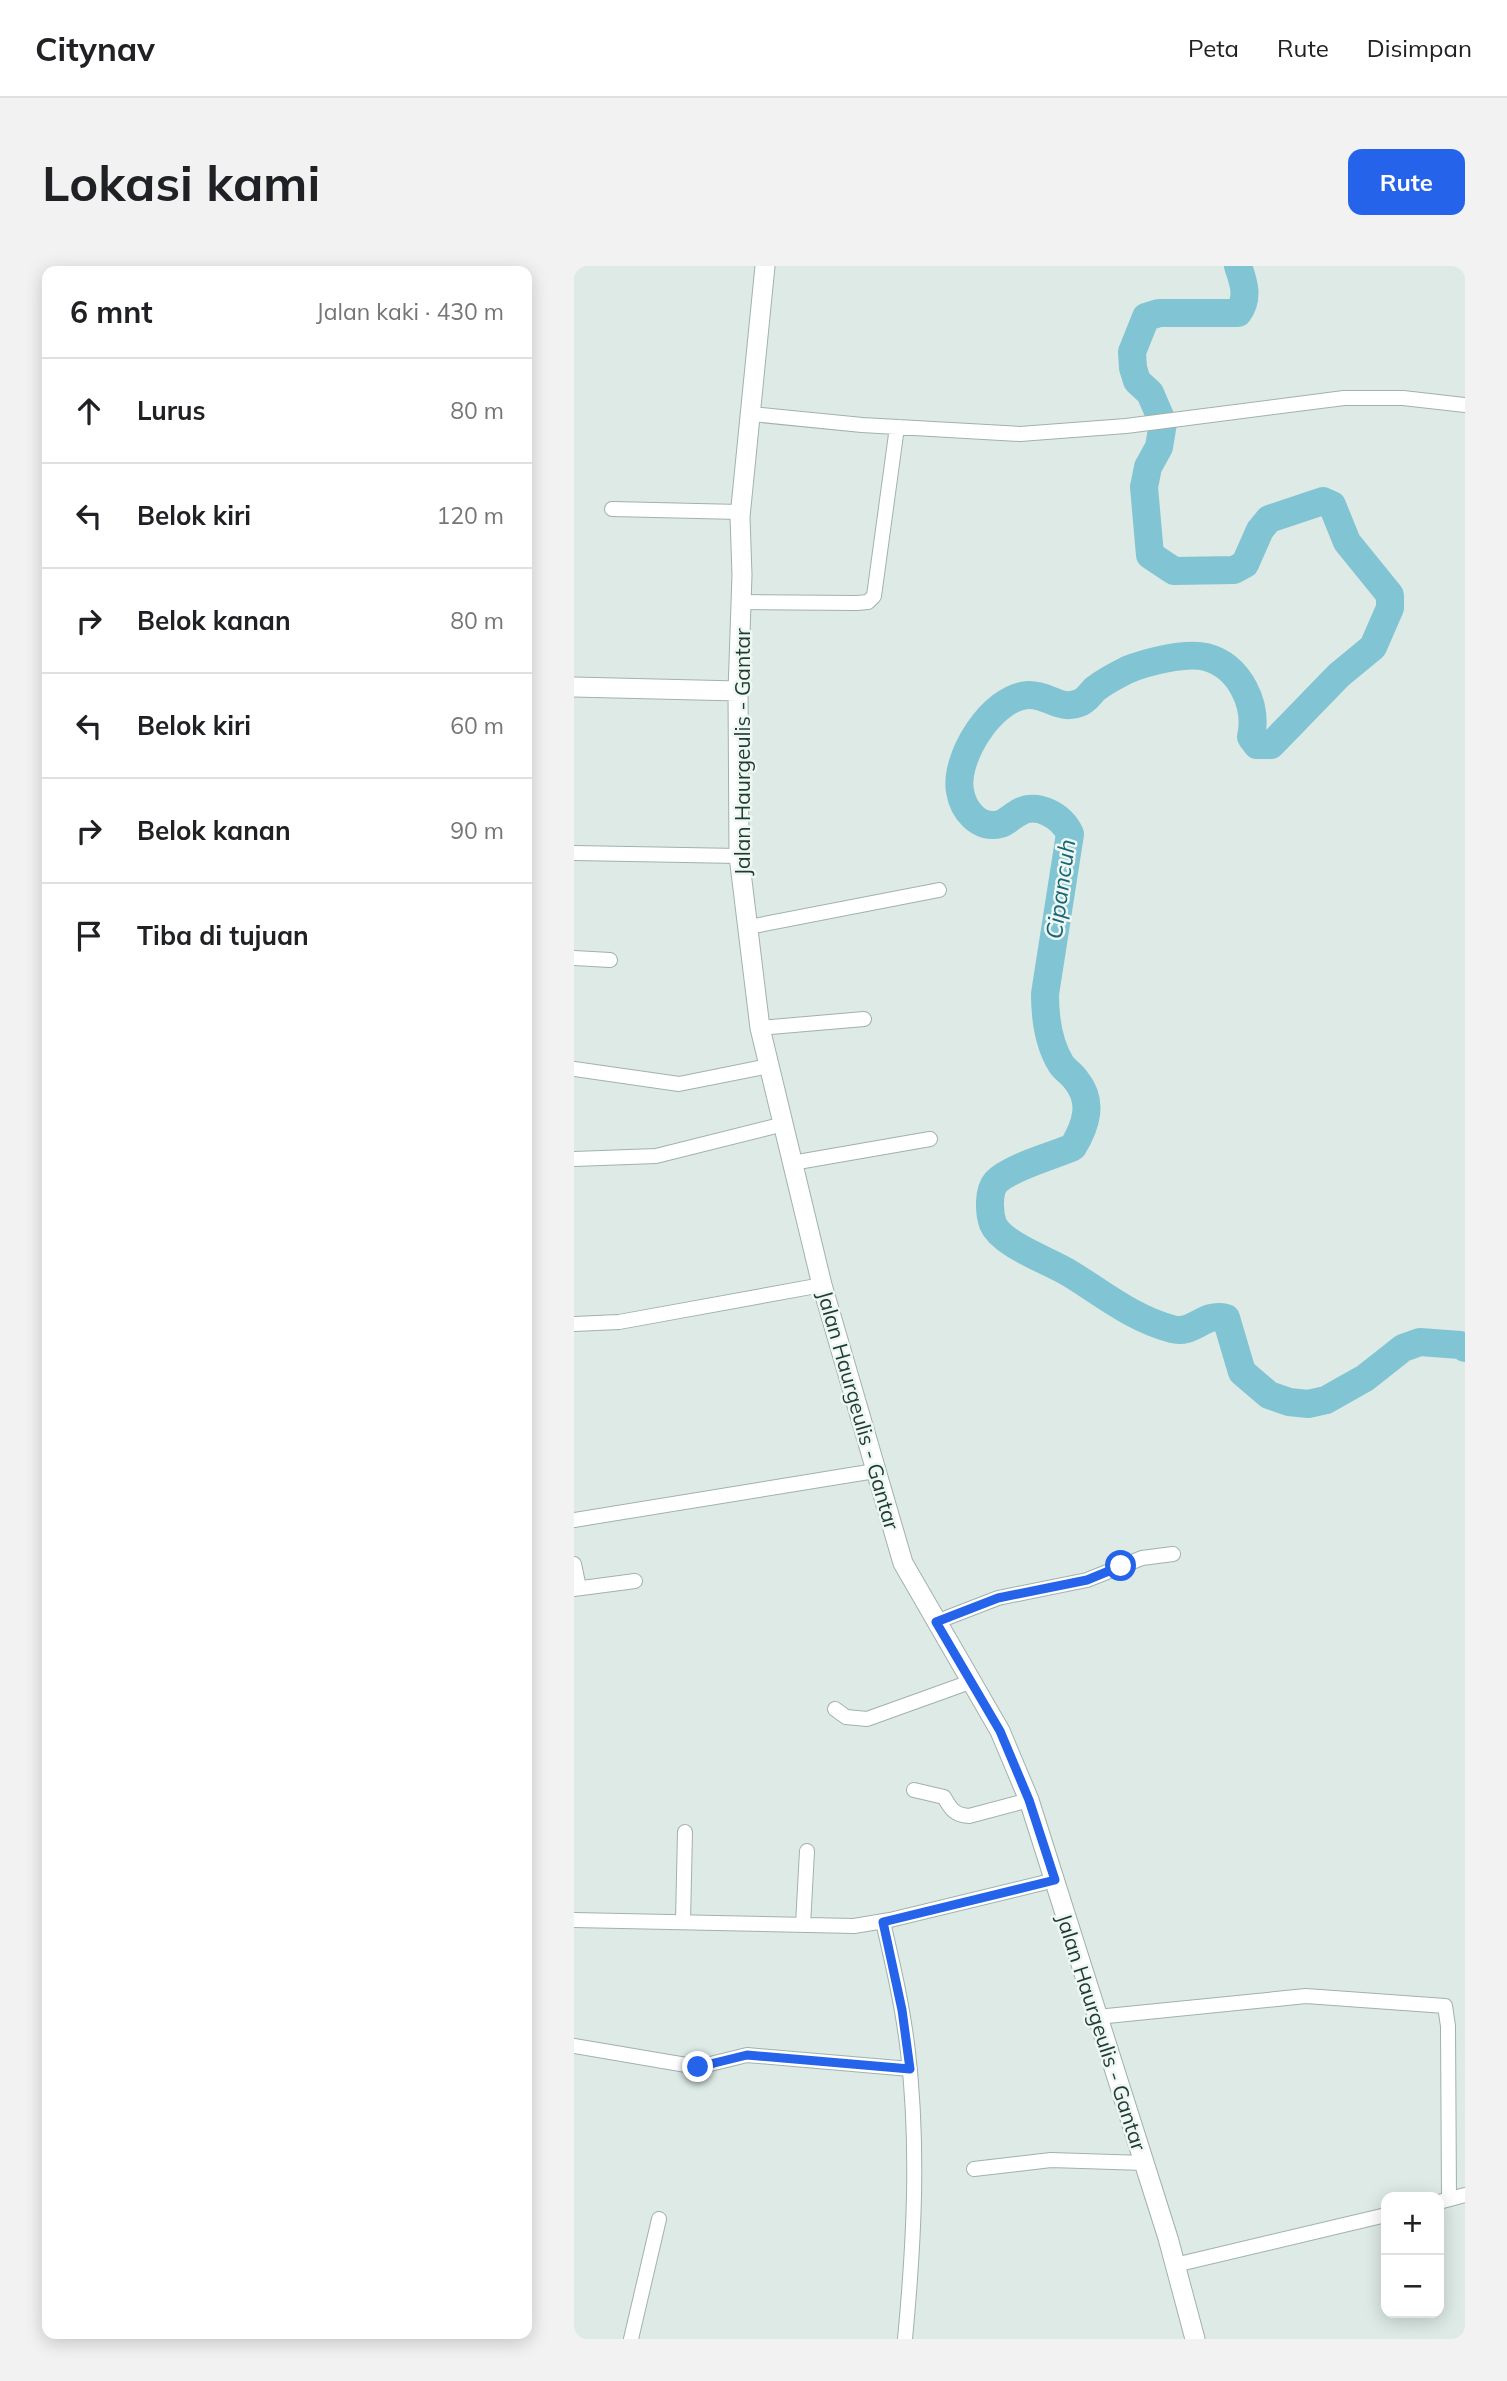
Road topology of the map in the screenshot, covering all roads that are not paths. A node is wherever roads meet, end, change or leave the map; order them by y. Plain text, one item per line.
1 (765, 266) edge
2 (1465, 405) edge
3 (751, 423) junction
4 (897, 427) junction
5 (612, 509) dead end
6 (740, 512) junction
7 (741, 602) junction
8 (574, 687) edge
9 (738, 691) junction
10 (574, 853) edge
11 (739, 856) junction
12 (939, 890) dead end
13 (749, 928) junction
14 (574, 958) edge
15 (610, 960) dead end
16 (864, 1019) dead end
17 (760, 1028) junction
18 (769, 1066) junction
19 (574, 1069) edge
20 (784, 1124) junction
21 (930, 1139) dead end
22 (574, 1159) edge
23 (792, 1163) junction
24 (822, 1285) junction
25 (574, 1324) edge
26 (875, 1471) junction
27 (574, 1520) edge
28 (1173, 1554) dead end
29 (574, 1564) edge
30 (635, 1581) dead end
31 (576, 1588) edge
32 (936, 1622) junction
33 (970, 1682) junction
34 (835, 1709) dead end
35 (914, 1790) dead end
36 (1029, 1800) junction
37 (685, 1832) dead end
38 (807, 1851) dead end
39 (1055, 1880) junction
40 (574, 1920) edge
41 (683, 1922) junction
42 (883, 1922) junction
43 (803, 1925) junction
44 (1097, 2017) junction
45 (574, 2046) edge
46 (910, 2069) junction
47 (1144, 2163) junction
48 (974, 2169) dead end
49 (1465, 2195) edge
50 (1444, 2200) edge
51 (1381, 2216) edge
52 (659, 2219) dead end
53 (1175, 2265) junction
54 (631, 2339) edge
55 (905, 2339) edge
56 (1195, 2339) edge

1 - 3 street, Jalan Haurgeulis - Gantar
2 - 4 street
3 - 4 street
3 - 6 street, Jalan Haurgeulis - Gantar
4 - 7 street
5 - 6 street
6 - 7 street, Jalan Haurgeulis - Gantar
7 - 9 street, Jalan Haurgeulis - Gantar
8 - 9 street
9 - 11 street, Jalan Haurgeulis - Gantar
10 - 11 street
11 - 13 street, Jalan Haurgeulis - Gantar
12 - 13 street
13 - 17 street, Jalan Haurgeulis - Gantar
14 - 15 street
16 - 17 street
17 - 18 street, Jalan Haurgeulis - Gantar
18 - 19 street
18 - 20 street, Jalan Haurgeulis - Gantar
20 - 22 street
20 - 23 street, Jalan Haurgeulis - Gantar
21 - 23 street
23 - 24 street, Jalan Haurgeulis - Gantar
24 - 25 street
24 - 26 street, Jalan Haurgeulis - Gantar
26 - 27 street
26 - 32 street, Jalan Haurgeulis - Gantar
28 - 32 street
29 - 31 street
30 - 31 street
32 - 33 street, Jalan Haurgeulis - Gantar
33 - 34 street
33 - 36 street, Jalan Haurgeulis - Gantar
35 - 36 street
36 - 39 street, Jalan Haurgeulis - Gantar
37 - 41 street
38 - 43 street
39 - 42 street
39 - 44 street, Jalan Haurgeulis - Gantar
40 - 41 street
41 - 43 street
42 - 43 street
42 - 46 street
44 - 47 street, Jalan Haurgeulis - Gantar
44 - 50 street
45 - 46 street
46 - 55 street
47 - 48 street
47 - 53 street, Jalan Haurgeulis - Gantar
49 - 50 street
51 - 53 street
52 - 54 street
53 - 56 street, Jalan Haurgeulis - Gantar

